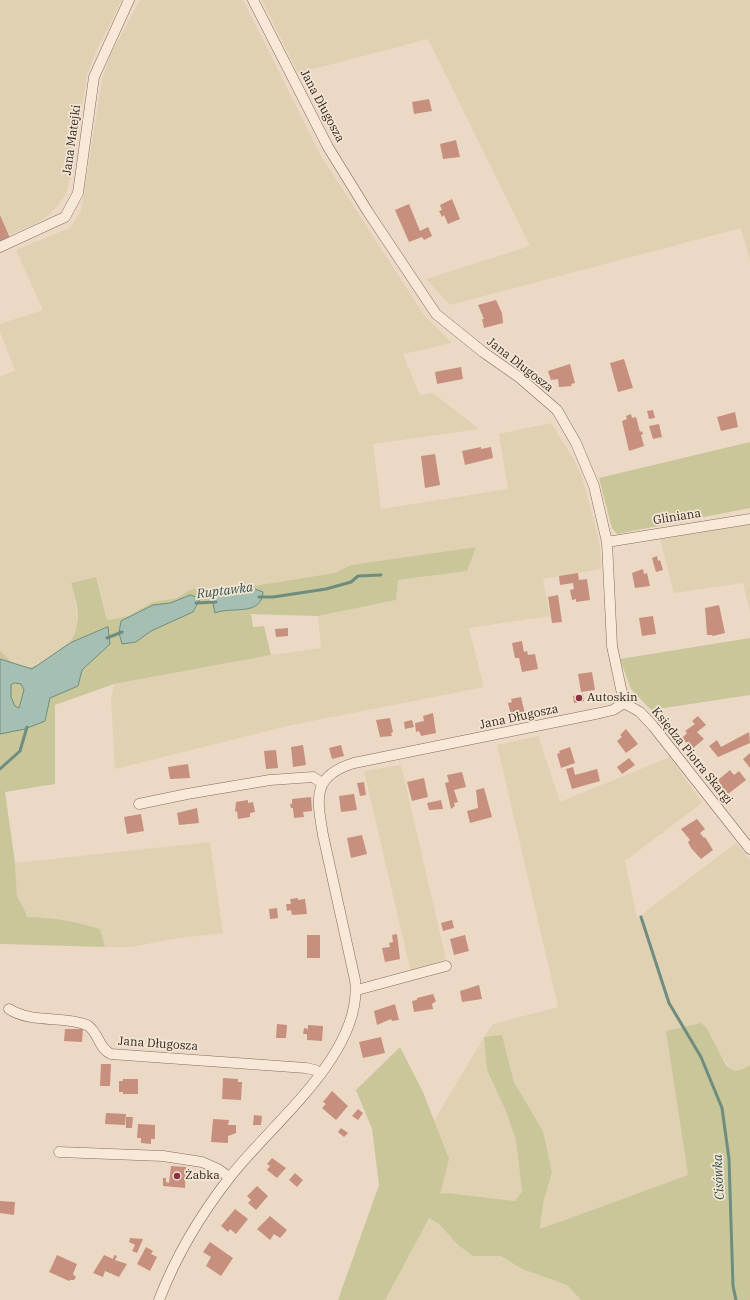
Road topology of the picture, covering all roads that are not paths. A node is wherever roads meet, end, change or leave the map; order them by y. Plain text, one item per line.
1 (130, 0) edge
2 (253, 0) edge
3 (0, 246) edge
4 (750, 518) edge
5 (607, 542) junction
6 (624, 703) junction
7 (322, 783) junction
8 (139, 804) dead end
9 (750, 848) edge
10 (446, 966) dead end
11 (357, 990) junction
12 (9, 1008) dead end
13 (321, 1074) junction
14 (59, 1152) dead end
15 (229, 1177) junction
16 (158, 1300) edge

1 - 3 street, Jana Matejki
2 - 5 street, Jana Długosza
4 - 5 street, Gliniana
5 - 6 street, Jana Długosza
6 - 7 street, Jana Długosza
6 - 9 street, Księdza Piotra Skargi
7 - 8 street
7 - 11 street
10 - 11 street
11 - 13 street
12 - 13 street, Jana Długosza
13 - 15 street
14 - 15 street
15 - 16 street

